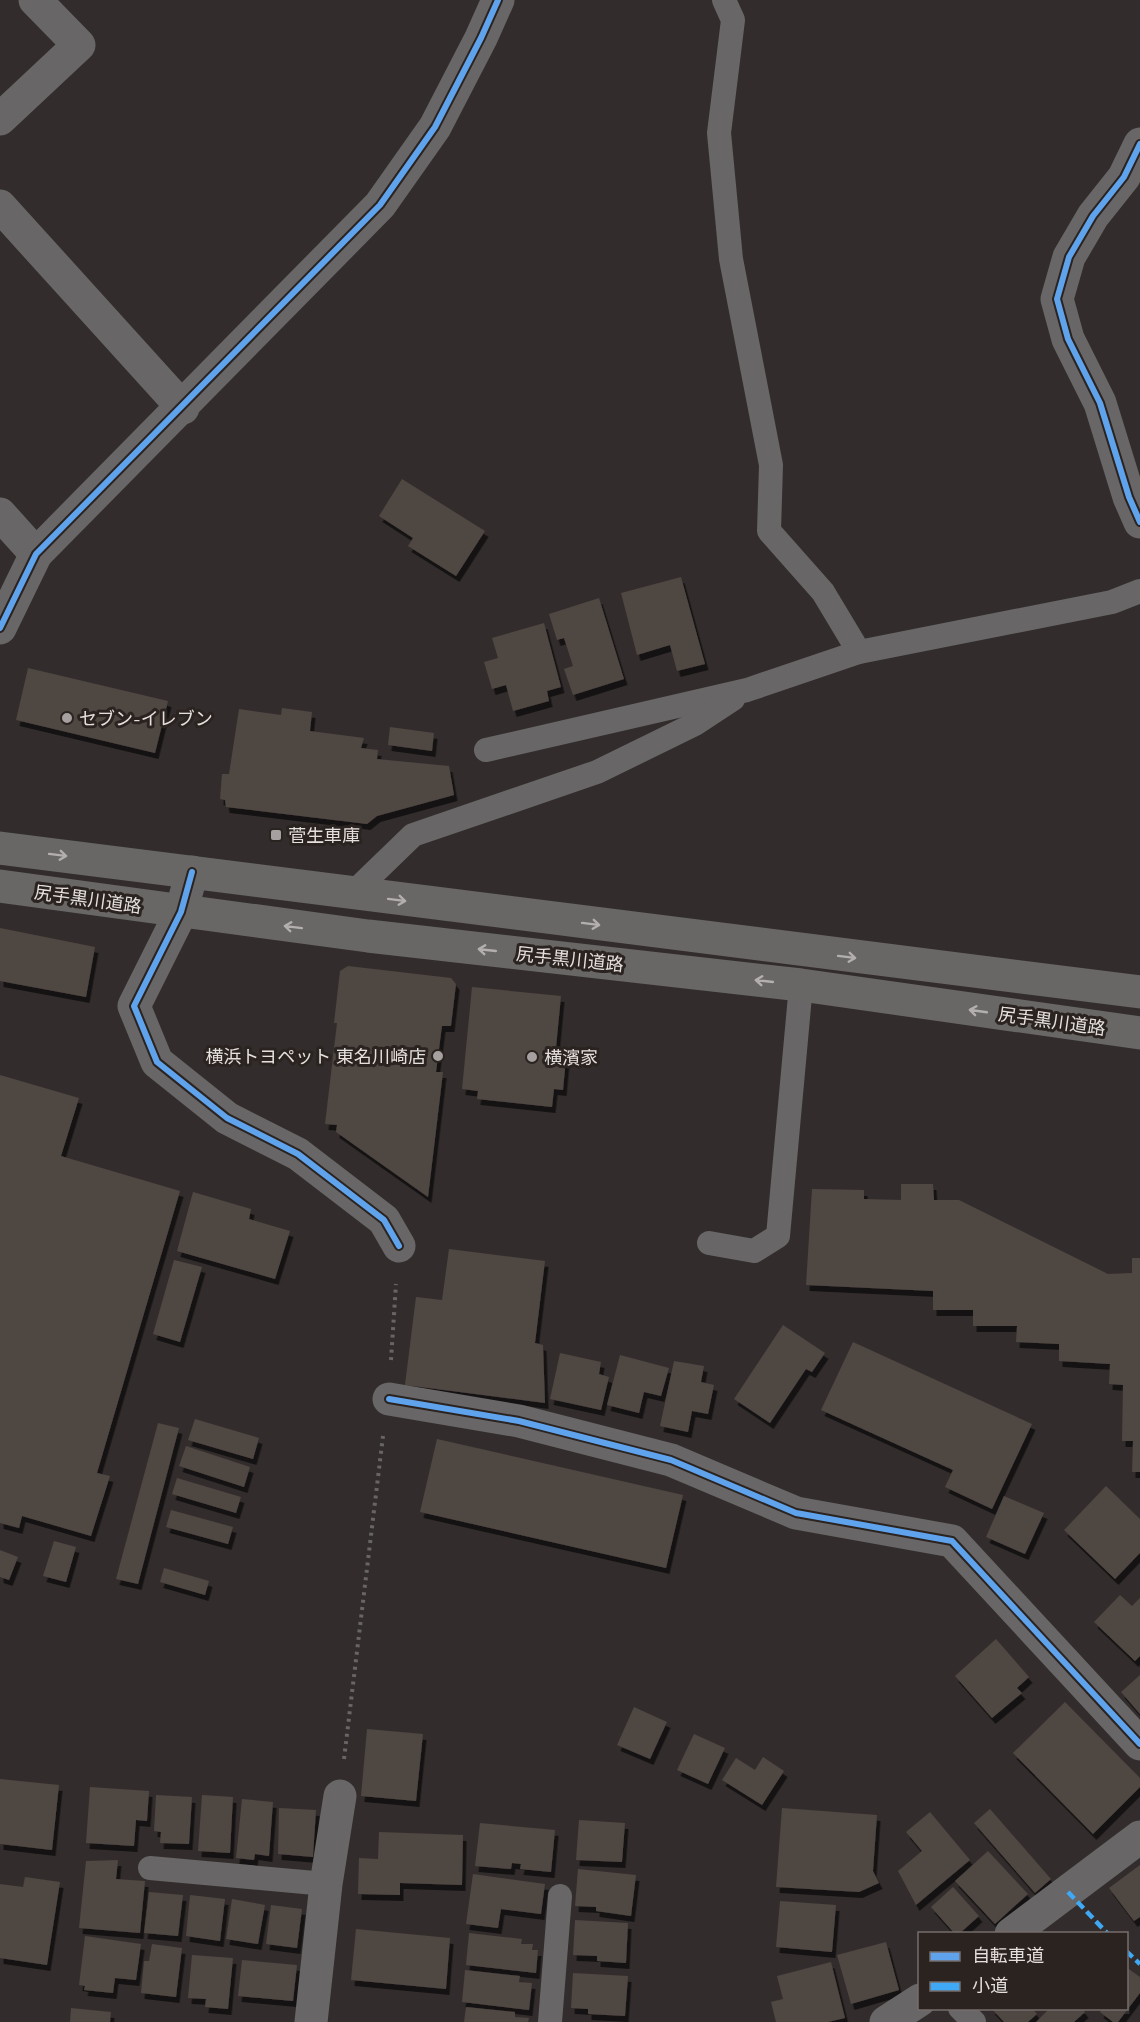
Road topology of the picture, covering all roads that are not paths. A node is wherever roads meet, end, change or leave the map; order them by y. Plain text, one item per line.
1 (35, 0) edge
2 (498, 0) edge
3 (724, 0) edge
4 (0, 119) edge
5 (1140, 144) edge
6 (0, 206) edge
7 (183, 408) junction
8 (0, 514) edge
9 (1140, 522) edge
10 (36, 554) junction
11 (1140, 591) edge
12 (0, 628) edge
13 (859, 652) junction
14 (747, 690) junction
15 (486, 750) dead end
16 (0, 848) edge
17 (192, 872) junction
18 (0, 886) edge
19 (352, 894) junction
20 (181, 912) junction
21 (801, 985) junction
22 (1140, 992) edge
23 (1140, 1033) edge
24 (709, 1243) dead end
25 (399, 1246) road end
26 (389, 1399) road end
27 (1140, 1744) edge
28 (340, 1796) road end
29 (1140, 1837) edge
30 (150, 1868) dead end
31 (326, 1884) junction
32 (560, 1896) dead end
33 (1014, 1932) edge
34 (918, 2001) edge
35 (962, 2010) edge
36 (311, 2022) edge
37 (550, 2022) edge
38 (886, 2022) edge
39 (974, 2022) edge

1 - 4 street
2 - 7 street
3 - 13 lane
5 - 9 street
6 - 7 street
7 - 10 street
8 - 10 street
10 - 12 street
11 - 13 lane
13 - 14 lane
14 - 15 lane
14 - 19 lane
16 -> 17 main road, 尻手黒川道路
17 - 19 main road, 尻手黒川道路
17 - 20 street
18 - 20 main road, 尻手黒川道路
19 -> 22 main road, 尻手黒川道路
21 -> 20 main road, 尻手黒川道路
20 - 25 street
23 -> 21 main road, 尻手黒川道路
21 - 24 lane
26 - 27 street
28 - 31 street
29 - 33 street
30 - 31 lane
31 - 36 street
32 - 37 lane
34 - 38 street
35 - 39 lane

